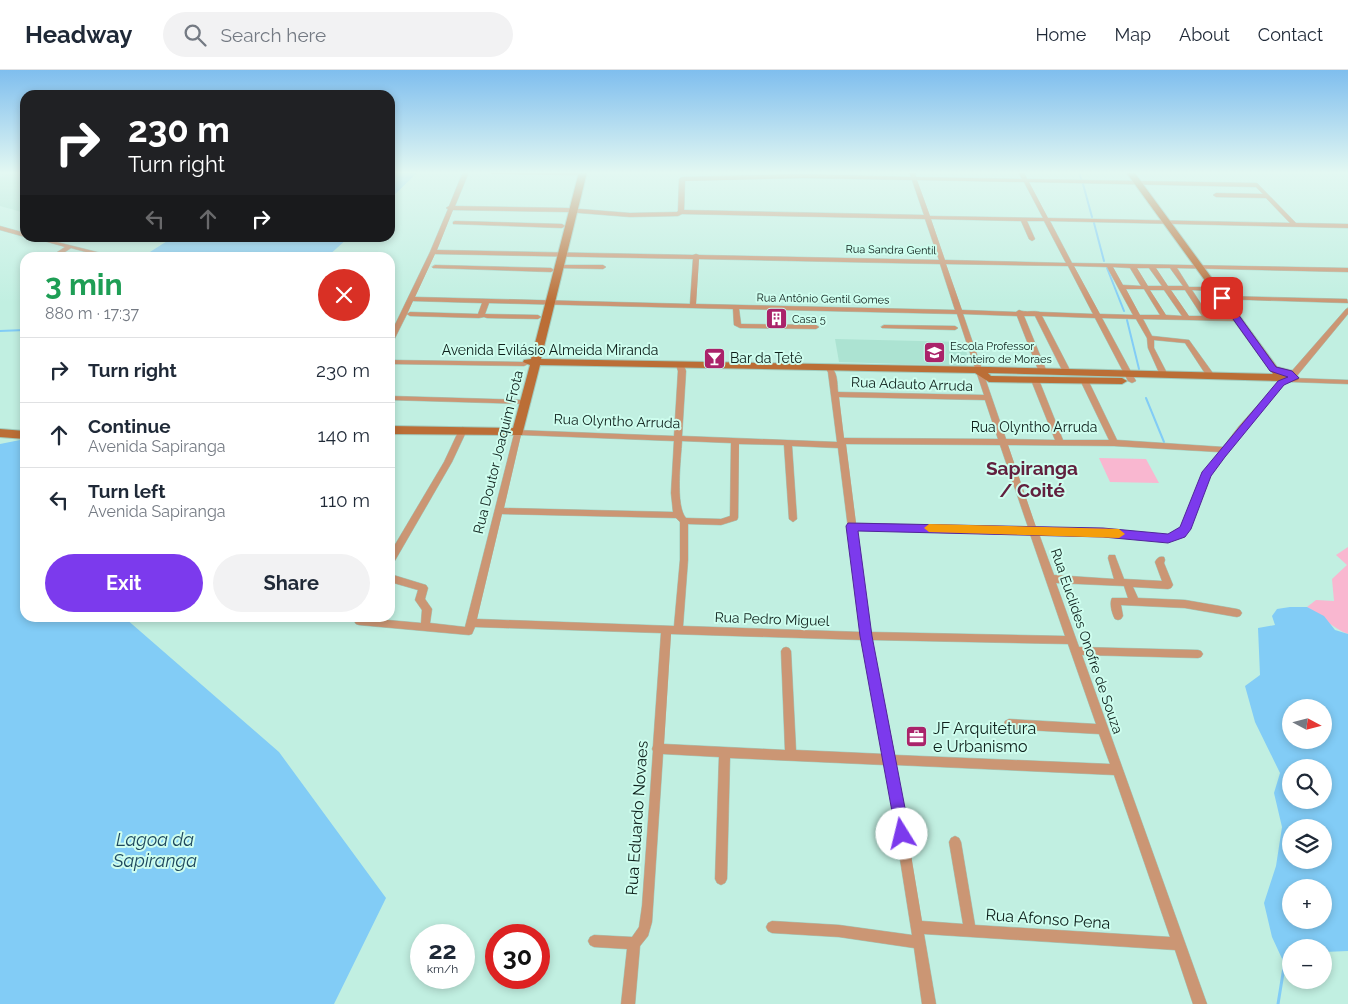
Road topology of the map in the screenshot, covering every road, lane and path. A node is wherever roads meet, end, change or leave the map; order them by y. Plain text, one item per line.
1 (446, 216) edge
2 (568, 216) edge
3 (569, 216) edge
4 (828, 216) edge
5 (1045, 216) edge
6 (1162, 216) edge
7 (1286, 216) edge
8 (927, 218) junction
9 (1023, 219) junction
10 (1047, 220) junction
11 (1167, 222) junction
12 (455, 223) dead end
13 (1294, 224) junction
14 (562, 226) junction
15 (1348, 226) edge
16 (0, 228) edge
17 (20, 234) edge
18 (1032, 239) dead end
19 (53, 242) edge
20 (70, 246) junction
21 (60, 252) edge
22 (94, 252) edge
23 (433, 252) junction
24 (559, 254) junction
25 (696, 256) junction
26 (942, 261) junction
27 (1070, 264) junction
28 (1109, 265) junction
29 (1132, 265) junction
30 (1151, 266) junction
31 (1172, 266) junction
32 (435, 267) dead end
33 (603, 267) dead end
34 (1201, 267) junction
35 (556, 268) junction
36 (1348, 270) edge
37 (1121, 287) junction
38 (1146, 288) junction
39 (1166, 288) junction
40 (1187, 288) junction
41 (1216, 289) junction
42 (1222, 298) junction
43 (410, 299) junction
44 (486, 301) junction
45 (1347, 301) dead end
46 (546, 303) junction
47 (693, 306) junction
48 (736, 308) junction
49 (915, 310) junction
50 (1348, 310) edge
51 (959, 311) junction
52 (1019, 312) junction
53 (1037, 313) junction
54 (410, 314) dead end
55 (1098, 315) junction
56 (488, 316) dead end
57 (1136, 316) junction
58 (1164, 316) junction
59 (538, 317) junction
60 (1186, 317) junction
61 (1207, 318) junction
62 (1236, 319) junction
63 (816, 327) dead end
64 (884, 327) dead end
65 (920, 328) junction
66 (955, 328) dead end
67 (395, 331) edge
68 (1150, 338) junction
69 (532, 361) junction
70 (395, 362) edge
71 (680, 364) junction
72 (830, 368) junction
73 (979, 371) junction
74 (1043, 372) junction
75 (1066, 372) junction
76 (1164, 375) junction
77 (1211, 376) junction
78 (1286, 376) junction
79 (1130, 377) junction
80 (1035, 380) junction
81 (1085, 382) junction
82 (1348, 382) edge
83 (835, 394) junction
84 (395, 398) edge
85 (989, 398) junction
86 (522, 401) junction
87 (395, 430) edge
88 (463, 430) junction
89 (515, 432) junction
90 (0, 433) edge
91 (20, 435) edge
92 (680, 437) junction
93 (735, 440) junction
94 (1004, 441) junction
95 (1060, 442) junction
96 (788, 443) junction
97 (842, 443) junction
98 (1114, 443) junction
99 (1225, 450) junction
100 (498, 511) junction
101 (681, 518) junction
102 (793, 519) dead end
103 (852, 526) junction
104 (1033, 530) junction
105 (395, 552) edge
106 (1112, 558) dead end
107 (1161, 560) dead end
108 (1051, 579) junction
109 (395, 580) edge
110 (1123, 582) junction
111 (1134, 601) junction
112 (1237, 613) dead end
113 (1118, 616) dead end
114 (370, 622) edge
115 (472, 623) junction
116 (425, 627) junction
117 (672, 630) junction
118 (866, 636) junction
119 (1072, 640) junction
120 (786, 651) dead end
121 (1076, 651) junction
122 (1198, 654) dead end
123 (1009, 724) dead end
124 (1103, 729) junction
125 (658, 749) junction
126 (725, 752) junction
127 (791, 754) junction
128 (890, 759) junction
129 (1118, 770) junction
130 (955, 842) dead end
131 (720, 879) dead end
132 (772, 927) dead end
133 (917, 927) junction
134 (970, 930) junction
135 (594, 941) dead end
136 (634, 943) junction
137 (920, 943) junction
138 (1178, 944) junction
139 (628, 1004) edge
140 (929, 1004) edge
141 (1200, 1004) edge

1 - 23 street
2 - 14 street, Rua Doutor Joaquim Frota
3 - 24 street, Rua Doutor Joaquim Frota
4 - 8 street
5 - 10 street
6 - 11 street
7 - 13 street
8 - 9 street
8 - 26 street, Rua Euclides Onofre de Souza
9 - 10 street
9 - 18 street
10 - 11 street
10 - 27 street
11 - 13 street
11 - 34 street
12 - 14 street
13 - 15 street
14 - 24 street, Rua Doutor Joaquim Frota
16 - 17 street
19 - 20 street
20 - 21 street
20 - 22 street
23 - 24 street, Rua Sandra Gentil
23 - 43 street
24 - 25 street, Rua Sandra Gentil
24 - 35 street, Rua Doutor Joaquim Frota
25 - 26 street, Rua Sandra Gentil
25 - 47 street
26 - 27 street, Rua Sandra Gentil
26 - 51 street, Rua Euclides Onofre de Souza
27 - 28 street, Rua Sandra Gentil
27 - 55 street
28 - 29 street, Rua Sandra Gentil
28 - 37 street
29 - 30 street, Rua Sandra Gentil
29 - 38 street
30 - 31 street, Rua Sandra Gentil
30 - 39 street
31 - 34 street, Rua Sandra Gentil
31 - 40 street
32 - 35 street
33 - 35 street
34 - 36 street, Rua Sandra Gentil
34 - 41 street
35 - 46 street, Rua Doutor Joaquim Frota
37 - 38 street
37 - 57 street
38 - 39 street
38 - 58 street
39 - 40 street
39 - 60 street
40 - 41 street
40 - 61 street
41 - 42 street
42 - 45 street
42 - 62 street
43 - 44 street, Rua Antônio Gentil Gomes
43 - 67 street
44 - 46 street, Rua Antônio Gentil Gomes
44 - 54 street
46 - 47 street, Rua Antônio Gentil Gomes
46 - 59 street, Rua Doutor Joaquim Frota
46 - 69 street, Rua Doutor Joaquim Frota
47 - 48 street, Rua Antônio Gentil Gomes
48 - 49 street, Rua Antônio Gentil Gomes
48 - 63 street
49 - 51 street, Rua Antônio Gentil Gomes
49 - 65 street
50 - 78 street
51 - 52 street, Rua Antônio Gentil Gomes
51 - 73 street, Rua Euclides Onofre de Souza
52 - 53 street, Rua Antônio Gentil Gomes
52 - 74 street
53 - 55 street, Rua Antônio Gentil Gomes
53 - 75 street
55 - 57 street, Rua Antônio Gentil Gomes
55 - 79 street
56 - 59 street
57 - 58 street, Rua Antônio Gentil Gomes
57 - 68 street
58 - 60 street, Rua Antônio Gentil Gomes
59 - 69 street, Rua Doutor Joaquim Frota
60 - 61 street, Rua Antônio Gentil Gomes
61 - 62 street, Rua Antônio Gentil Gomes
62 - 78 street
64 - 65 street
65 - 66 street
68 - 76 street
68 - 77 street
69 - 70 street, Avenida Evilásio Almeida Miranda
69 - 71 street, Avenida Evilásio Almeida Miranda
69 - 86 street, Rua Doutor Joaquim Frota
71 - 72 street, Avenida Evilásio Almeida Miranda
71 - 92 street, Rua Eduardo Novaes
72 - 73 street, Avenida Evilásio Almeida Miranda
72 - 83 street
73 - 74 street, Avenida Evilásio Almeida Miranda
73 - 80 street, Avenida Evilásio Almeida Miranda
73 - 85 street, Rua Euclides Onofre de Souza
74 - 75 street, Avenida Evilásio Almeida Miranda
75 - 79 street, Avenida Evilásio Almeida Miranda
76 - 77 street, Avenida Evilásio Almeida Miranda
76 - 79 street, Avenida Evilásio Almeida Miranda
77 - 78 street, Avenida Evilásio Almeida Miranda
78 - 82 street, Avenida Evilásio Almeida Miranda
78 - 99 street
79 - 81 street, Avenida Evilásio Almeida Miranda
80 - 81 street, Avenida Evilásio Almeida Miranda
80 - 95 street
81 - 98 street
83 - 85 street, Rua Adauto Arruda
83 - 97 street
84 - 86 street
85 - 94 street, Rua Euclides Onofre de Souza
86 - 89 street, Rua Doutor Joaquim Frota
87 - 88 street, Rua Olyntho Arruda
88 - 89 street, Rua Olyntho Arruda
88 - 105 street
89 - 92 street, Rua Olyntho Arruda
89 - 100 street, Rua Doutor Joaquim Frota
90 - 91 street
92 - 93 street, Rua Olyntho Arruda
92 - 101 street, Rua Eduardo Novaes
93 - 96 street, Rua Olyntho Arruda
93 - 101 street
94 - 95 street, Rua Olyntho Arruda
94 - 97 street, Rua Olyntho Arruda
94 - 104 street, Rua Euclides Onofre de Souza
95 - 98 street, Rua Olyntho Arruda
96 - 97 street, Rua Olyntho Arruda
96 - 102 street
97 - 103 street
98 - 99 street, Rua Olyntho Arruda
99 - 104 street
100 - 101 street
100 - 115 street, Rua Doutor Joaquim Frota
101 - 117 street, Rua Eduardo Novaes
103 - 104 street
103 - 118 street
104 - 108 street, Rua Euclides Onofre de Souza
106 - 110 street
107 - 110 street
108 - 110 street
108 - 119 street, Rua Euclides Onofre de Souza
109 - 116 street
110 - 111 street
111 - 112 street
111 - 113 street
114 - 116 street
115 - 116 street
115 - 117 street, Rua Pedro Miguel
117 - 118 street, Rua Pedro Miguel
117 - 125 street, Rua Eduardo Novaes
118 - 119 street, Rua Pedro Miguel
118 - 128 street
119 - 121 street, Rua Euclides Onofre de Souza
120 - 127 street
121 - 122 street
121 - 124 street, Rua Euclides Onofre de Souza
123 - 124 street
124 - 129 street, Rua Euclides Onofre de Souza
125 - 126 street
125 - 136 street, Rua Eduardo Novaes
126 - 127 street
126 - 131 street
127 - 128 street
128 - 129 street
128 - 133 street
129 - 138 street, Rua Euclides Onofre de Souza
130 - 134 street
132 - 137 street
133 - 134 street, Rua Afonso Pena
133 - 137 street
134 - 138 street, Rua Afonso Pena
135 - 136 street
136 - 139 street, Rua Eduardo Novaes
137 - 140 street
138 - 141 street, Rua Euclides Onofre de Souza

